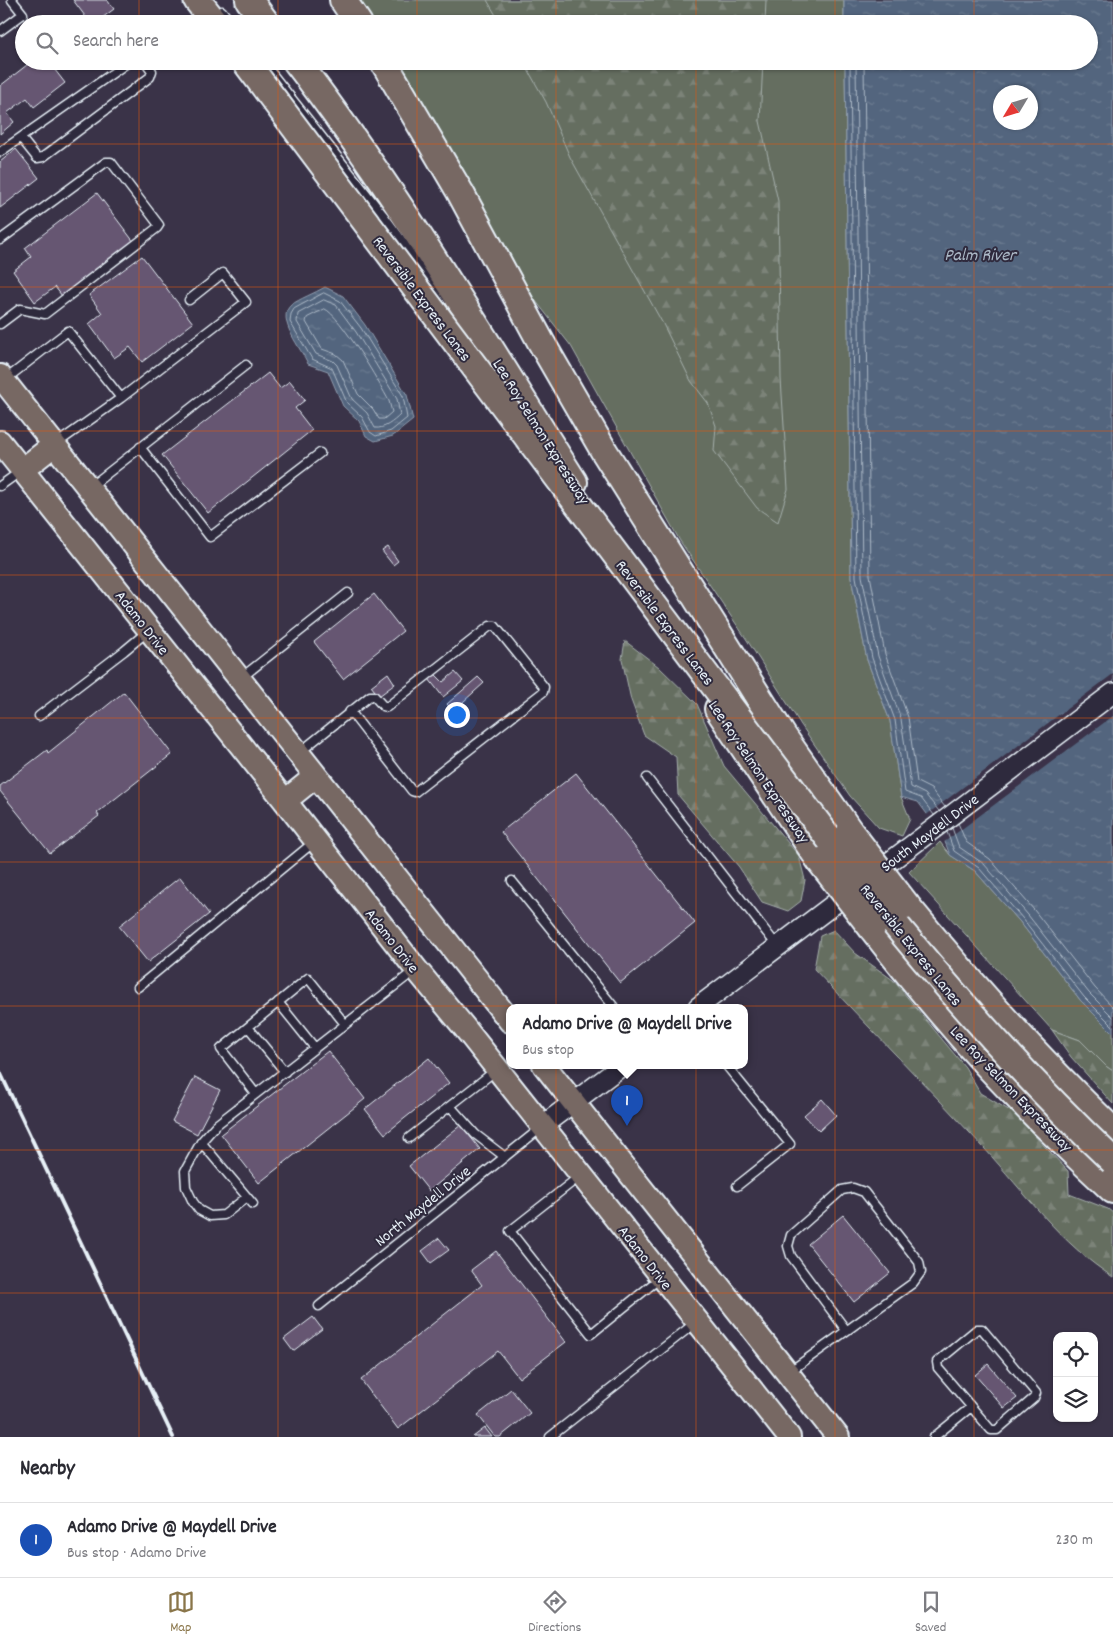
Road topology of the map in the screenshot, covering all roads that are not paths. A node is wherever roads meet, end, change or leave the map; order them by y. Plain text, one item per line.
1 (12, 0) edge
2 (249, 0) edge
3 (343, 0) edge
4 (22, 15) edge
5 (260, 15) edge
6 (353, 15) edge
7 (15, 20) edge
8 (0, 31) edge
9 (117, 70) edge
10 (151, 70) edge
11 (252, 70) edge
12 (269, 70) edge
13 (302, 70) edge
14 (388, 70) edge
15 (21, 138) junction
16 (0, 152) edge
17 (0, 240) edge
18 (189, 300) dead end
19 (449, 306) dead end
20 (0, 324) edge
21 (246, 365) dead end
22 (490, 365) dead end
23 (2, 379) edge
24 (120, 398) junction
25 (526, 406) junction
26 (0, 442) edge
27 (54, 445) junction
28 (140, 447) junction
29 (320, 453) dead end
30 (22, 470) junction
31 (0, 486) edge
32 (88, 488) junction
33 (348, 593) dead end
34 (149, 630) junction
35 (239, 679) junction
36 (1113, 693) edge
37 (350, 711) junction
38 (39, 716) dead end
39 (298, 753) junction
40 (316, 776) junction
41 (647, 778) dead end
42 (285, 801) junction
43 (316, 841) junction
44 (512, 881) dead end
45 (778, 947) junction
46 (416, 969) junction
47 (138, 987) dead end
48 (278, 1002) junction
49 (612, 1004) edge
50 (702, 1004) edge
51 (506, 1016) edge
52 (345, 1024) junction
53 (248, 1027) junction
54 (315, 1048) junction
55 (497, 1069) junction
56 (547, 1069) edge
57 (617, 1069) edge
58 (729, 1069) edge
59 (285, 1072) junction
60 (256, 1094) junction
61 (574, 1102) junction
62 (450, 1106) junction
63 (542, 1126) junction
64 (1113, 1131) edge
65 (409, 1138) dead end
66 (201, 1142) junction
67 (505, 1157) junction
68 (1113, 1161) edge
69 (581, 1175) junction
70 (737, 1186) dead end
71 (1113, 1190) edge
72 (247, 1197) junction
73 (253, 1204) dead end
74 (662, 1277) junction
75 (319, 1306) dead end
76 (697, 1322) junction
77 (846, 1330) junction
78 (788, 1373) junction
79 (971, 1407) junction
80 (550, 1437) edge
81 (789, 1437) edge
82 (838, 1437) edge
83 (934, 1437) edge

1 - 4 lane
2 - 5 highway
3 - 6 highway
7 - 8 lane
9 - 15 lane
10 - 15 lane
11 - 68 highway, Reversible Express Lanes, bridge
12 - 19 lane
13 - 25 highway, Lee Roy Selmon Expressway
14 - 64 highway, bridge
15 - 16 lane
17 - 20 lane
18 - 24 lane
21 - 28 lane
22 - 25 lane
23 - 24 lane
23 - 27 main road
24 - 27 lane
25 - 71 highway, Lee Roy Selmon Expressway, bridge
26 - 30 main road, Adamo Drive
27 - 30 main road
27 - 32 main road
28 - 29 lane
28 - 32 lane
30 - 31 lane
30 - 34 main road, Adamo Drive
32 - 35 main road
33 - 35 lane
34 - 38 lane
34 - 42 main road, Adamo Drive
35 - 39 main road
36 - 45 street, South Maydell Drive
37 - 37 lane
37 - 39 lane
39 - 40 main road
40 - 42 main road
40 - 51 main road
41 - 45 lane
42 - 43 main road, Adamo Drive
43 - 46 main road, Adamo Drive
43 - 47 lane
44 - 49 lane
45 - 50 street, South Maydell Drive
46 - 52 lane
46 - 55 main road, Adamo Drive
48 - 52 lane
48 - 53 lane
48 - 54 lane
52 - 54 lane
53 - 59 lane
53 - 60 lane
54 - 59 lane
55 - 62 lane
55 - 63 main road, Adamo Drive
56 - 61 main road
57 - 61 street
58 - 70 lane
59 - 60 lane
60 - 66 lane
61 - 63 street
61 - 78 main road
62 - 65 lane
62 - 67 lane
63 - 67 lane, North Maydell Drive
63 - 69 main road, Adamo Drive
66 - 72 lane
66 - 72 lane
67 - 75 lane, North Maydell Drive
69 - 74 main road, Adamo Drive
69 - 74 lane
72 - 73 lane
74 - 76 main road, Adamo Drive
76 - 80 lane
76 - 81 main road, Adamo Drive
77 - 77 lane
77 - 78 lane
78 - 82 main road
79 - 79 lane
79 - 83 lane

